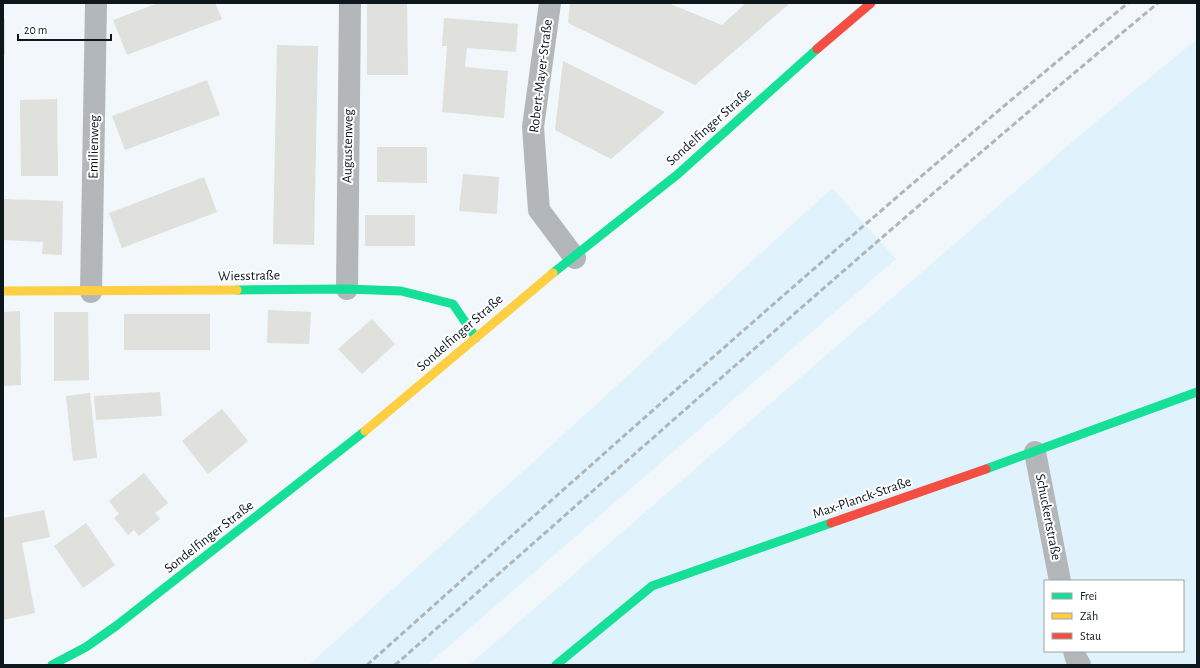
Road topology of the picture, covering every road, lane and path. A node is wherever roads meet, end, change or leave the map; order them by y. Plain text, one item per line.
1 (96, 3) edge
2 (350, 3) edge
3 (550, 3) edge
4 (871, 3) edge
5 (575, 258) junction
6 (346, 289) junction
7 (3, 291) edge
8 (92, 292) junction
9 (476, 338) junction
10 (1197, 392) edge
11 (1035, 452) junction
12 (1060, 580) edge
13 (1074, 652) edge
14 (52, 665) edge
15 (556, 665) edge
16 (1080, 665) edge

1 - 8 street, Emilienweg
2 - 6 street, Augustenweg
3 - 5 street, Robert-Mayer-Straße
4 - 5 street, Sondelfinger Straße
5 - 9 street, Sondelfinger Straße
6 - 8 street, Wiesstraße
6 - 9 street, Wiesstraße
7 - 8 street, Wiesstraße
9 - 14 street, Sondelfinger Straße
10 - 11 street, Max-Planck-Straße
11 - 12 street, Schuckertstraße
11 - 15 street, Max-Planck-Straße
13 - 16 street

